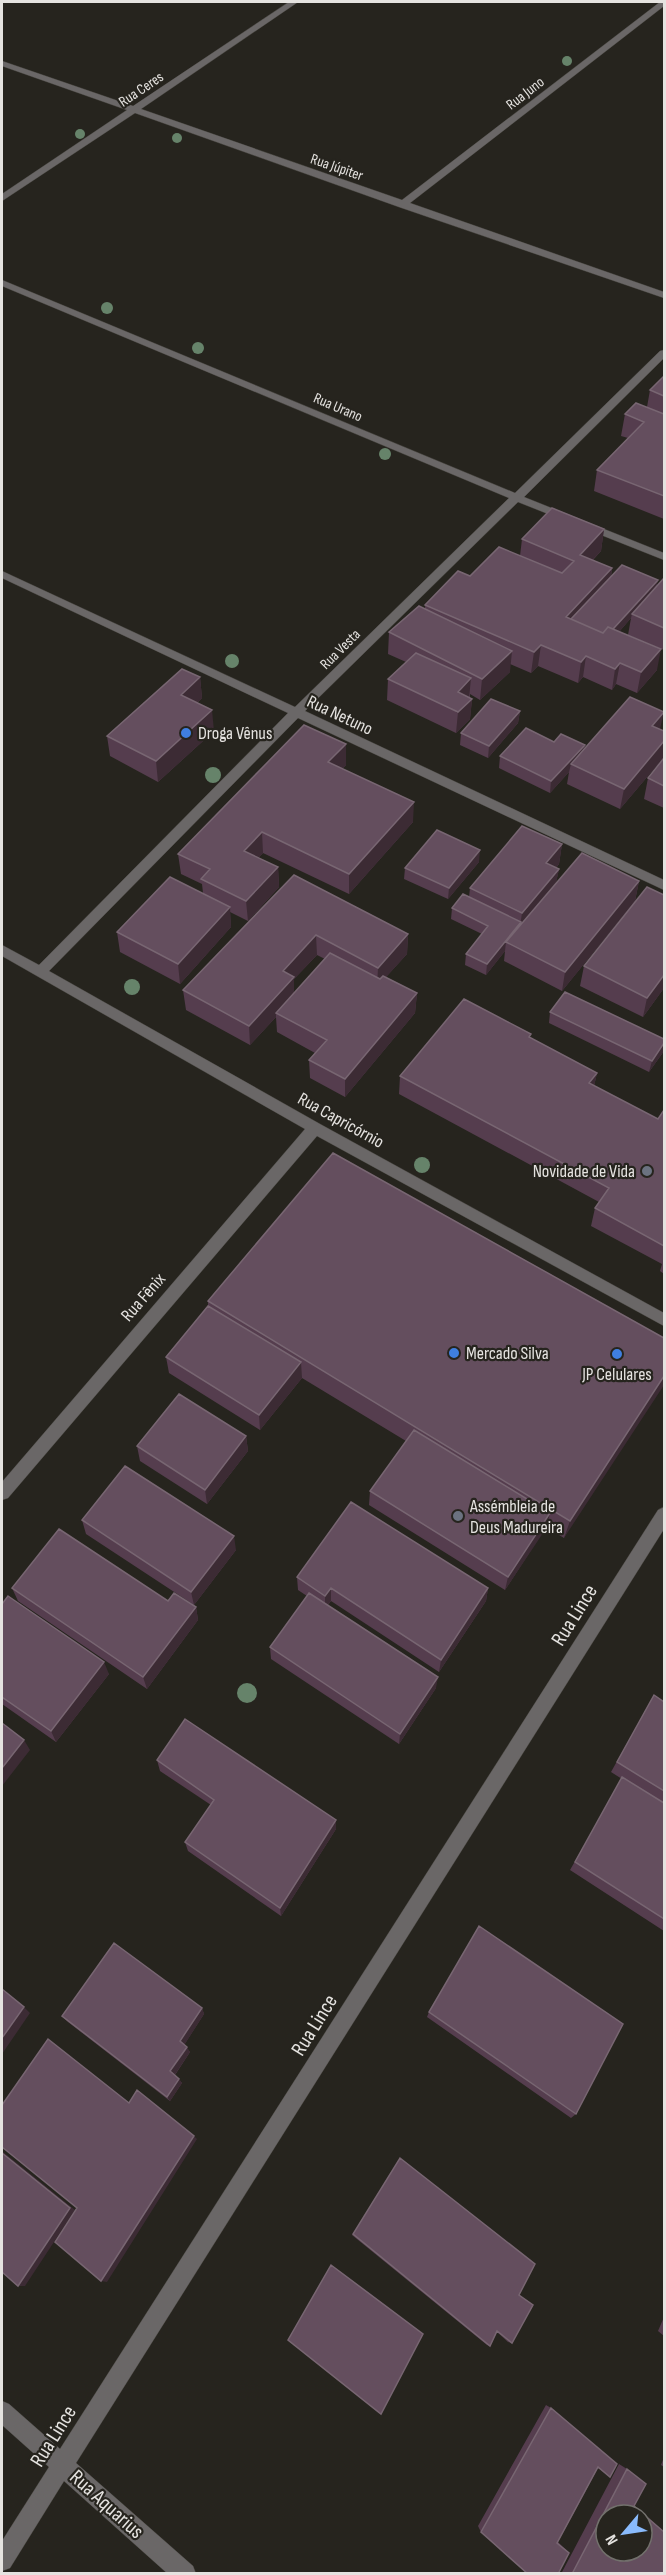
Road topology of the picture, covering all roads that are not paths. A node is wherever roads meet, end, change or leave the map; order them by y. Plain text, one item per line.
1 (294, 2) edge
2 (664, 2) edge
3 (2, 63) edge
4 (133, 111) junction
5 (2, 198) edge
6 (402, 205) junction
7 (2, 283) edge
8 (664, 295) edge
9 (664, 352) edge
10 (515, 497) junction
11 (664, 557) edge
12 (2, 574) edge
13 (295, 714) junction
14 (664, 885) edge
15 (2, 950) edge
16 (40, 972) junction
17 (315, 1128) junction
18 (664, 1320) edge
19 (2, 1493) edge
20 (664, 1515) edge
21 (2, 2411) edge
22 (62, 2464) junction
23 (2, 2560) edge
24 (185, 2574) edge

1 - 4 street, Rua Ceres
2 - 6 street, Rua Juno
3 - 4 street, Rua Júpiter
4 - 5 street, Rua Ceres
4 - 6 street, Rua Júpiter
6 - 8 street, Rua Júpiter
7 - 10 street, Rua Urano
9 - 10 street, Rua Vesta
10 - 11 street, Rua Urano
10 - 13 street, Rua Vesta
12 - 13 street, Rua Netuno
13 - 14 street, Rua Netuno
13 - 16 street, Rua Vesta
15 - 16 street, Rua Capricórnio
16 - 17 street, Rua Capricórnio
17 - 18 street, Rua Capricórnio
17 - 19 street, Rua Fênix
20 - 22 street, Rua Lince
21 - 22 street, Rua Aquarius
22 - 23 street, Rua Lince
22 - 24 street, Rua Aquarius

